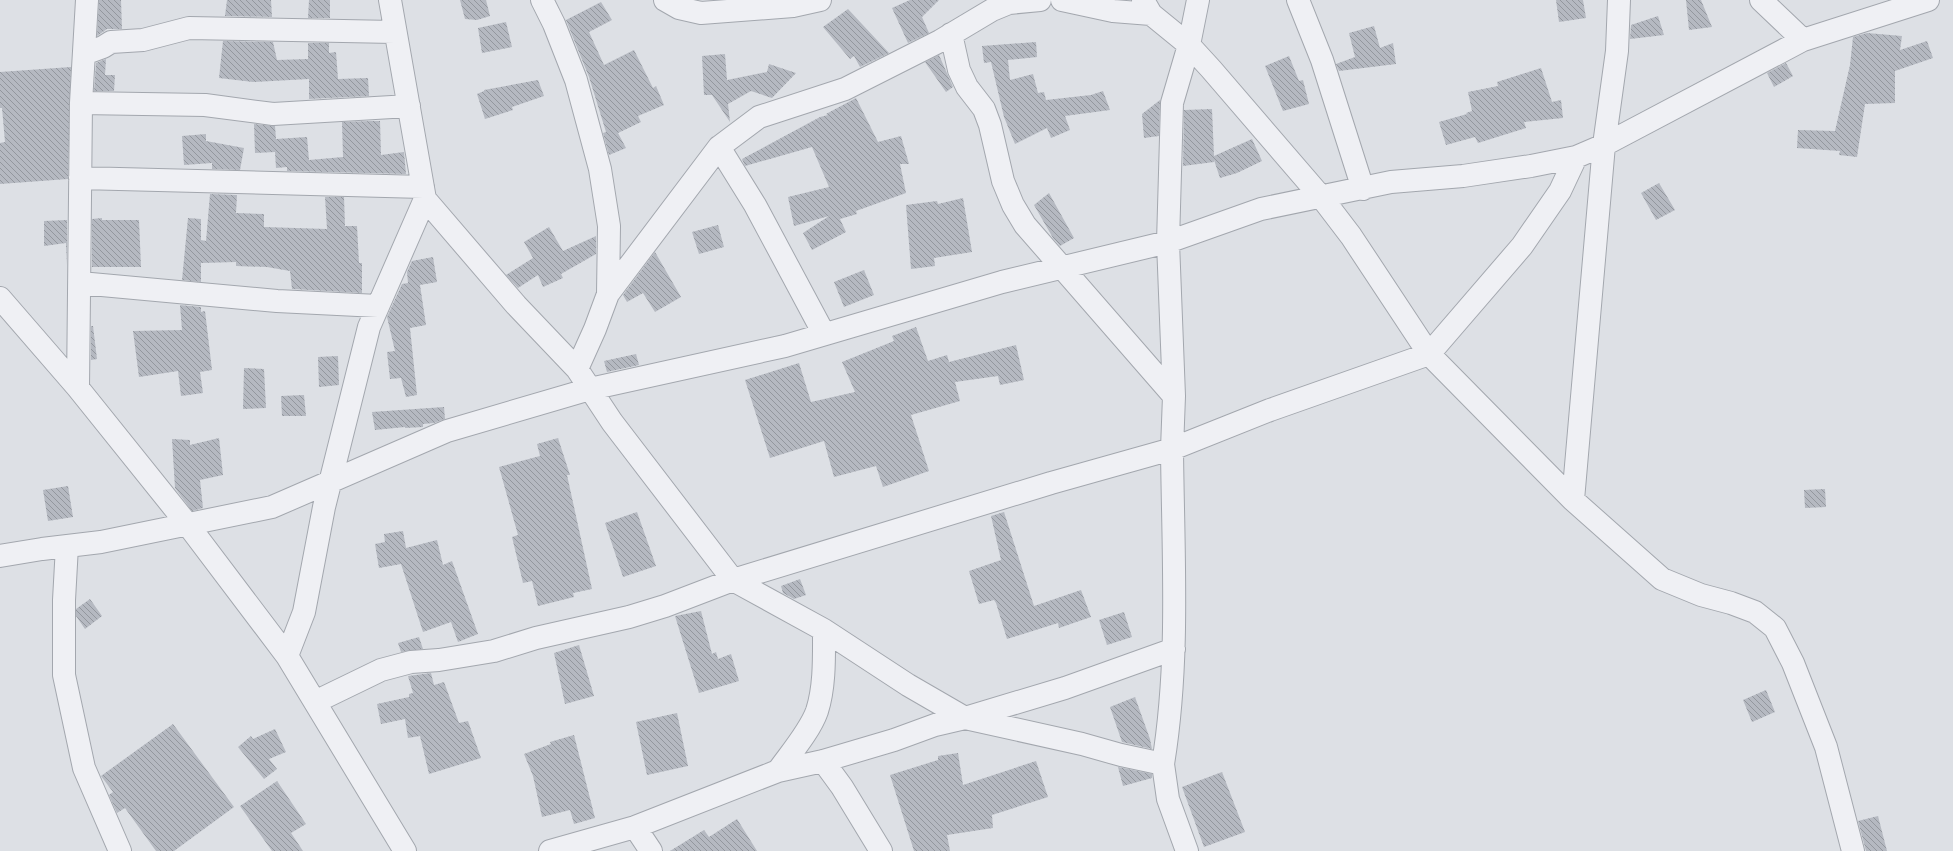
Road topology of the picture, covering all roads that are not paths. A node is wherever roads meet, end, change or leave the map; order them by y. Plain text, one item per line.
1 (87, 0) edge
2 (390, 0) edge
3 (542, 0) edge
4 (666, 0) edge
5 (820, 0) edge
6 (1040, 0) edge
7 (1062, 0) edge
8 (1198, 0) edge
9 (1298, 0) edge
10 (1620, 0) edge
11 (1761, 0) edge
12 (1928, 0) edge
13 (1147, 7) edge
14 (394, 32) junction
15 (951, 34) junction
16 (1803, 40) junction
17 (1189, 45) junction
18 (84, 54) junction
19 (80, 103) junction
20 (409, 106) junction
21 (1604, 145) junction
22 (719, 147) junction
23 (1576, 157) junction
24 (80, 178) junction
25 (1363, 189) junction
26 (424, 193) junction
27 (1322, 198) junction
28 (1168, 242) junction
29 (1064, 268) junction
30 (80, 283) junction
31 (608, 294) junction
32 (0, 298) edge
33 (378, 306) junction
34 (824, 334) junction
35 (1429, 354) junction
36 (577, 368) junction
37 (78, 388) junction
38 (590, 389) junction
39 (1174, 396) junction
40 (1172, 449) junction
41 (330, 483) junction
42 (1573, 500) junction
43 (188, 525) junction
44 (67, 546) junction
45 (0, 556) edge
46 (733, 580) junction
47 (824, 630) junction
48 (1174, 649) junction
49 (287, 656) junction
50 (315, 702) junction
51 (965, 718) junction
52 (823, 761) junction
53 (1163, 764) junction
54 (778, 771) junction
55 (635, 827) junction
56 (399, 848) edge
57 (120, 851) edge
58 (550, 851) edge
59 (651, 851) edge
60 (880, 851) edge
61 (1187, 851) edge
62 (1853, 851) edge

1 - 18 street
2 - 14 street
3 - 31 street
4 - 5 street
6 - 15 street
7 - 13 street
8 - 17 street
9 - 25 street
10 - 21 street
11 - 16 street
12 - 16 street
13 - 17 street
14 - 18 street
14 - 20 street
15 - 22 street
15 - 29 street
16 - 21 street
17 - 27 street
17 - 28 street
18 - 19 street
19 - 20 street
19 - 24 street
20 - 26 street
21 - 23 street
21 - 42 street
22 - 31 street
22 - 34 street
23 - 25 street
23 - 35 street
24 - 26 street
24 - 30 street
25 - 27 street
26 - 33 street
26 - 36 street
27 - 28 street
27 - 35 street
28 - 29 street
28 - 39 street
29 - 34 street
29 - 39 street
30 - 33 street
30 - 37 street
31 - 36 street
32 - 37 street
33 - 41 street
34 - 38 street
35 - 40 street
35 - 42 street
36 - 38 street
37 - 43 street
38 - 41 street
38 - 46 street
39 - 40 street
40 - 46 street
40 - 48 street
41 - 43 street
41 - 49 street
42 - 62 street
43 - 44 street
43 - 49 street
44 - 45 street
44 - 57 street
46 - 47 street
46 - 50 street
47 - 51 street
47 - 54 street
48 - 51 street
48 - 53 street
49 - 50 street
50 - 56 street
51 - 52 street
51 - 53 street
52 - 54 street
52 - 60 street
53 - 61 street
54 - 55 street
55 - 58 street
55 - 59 street

